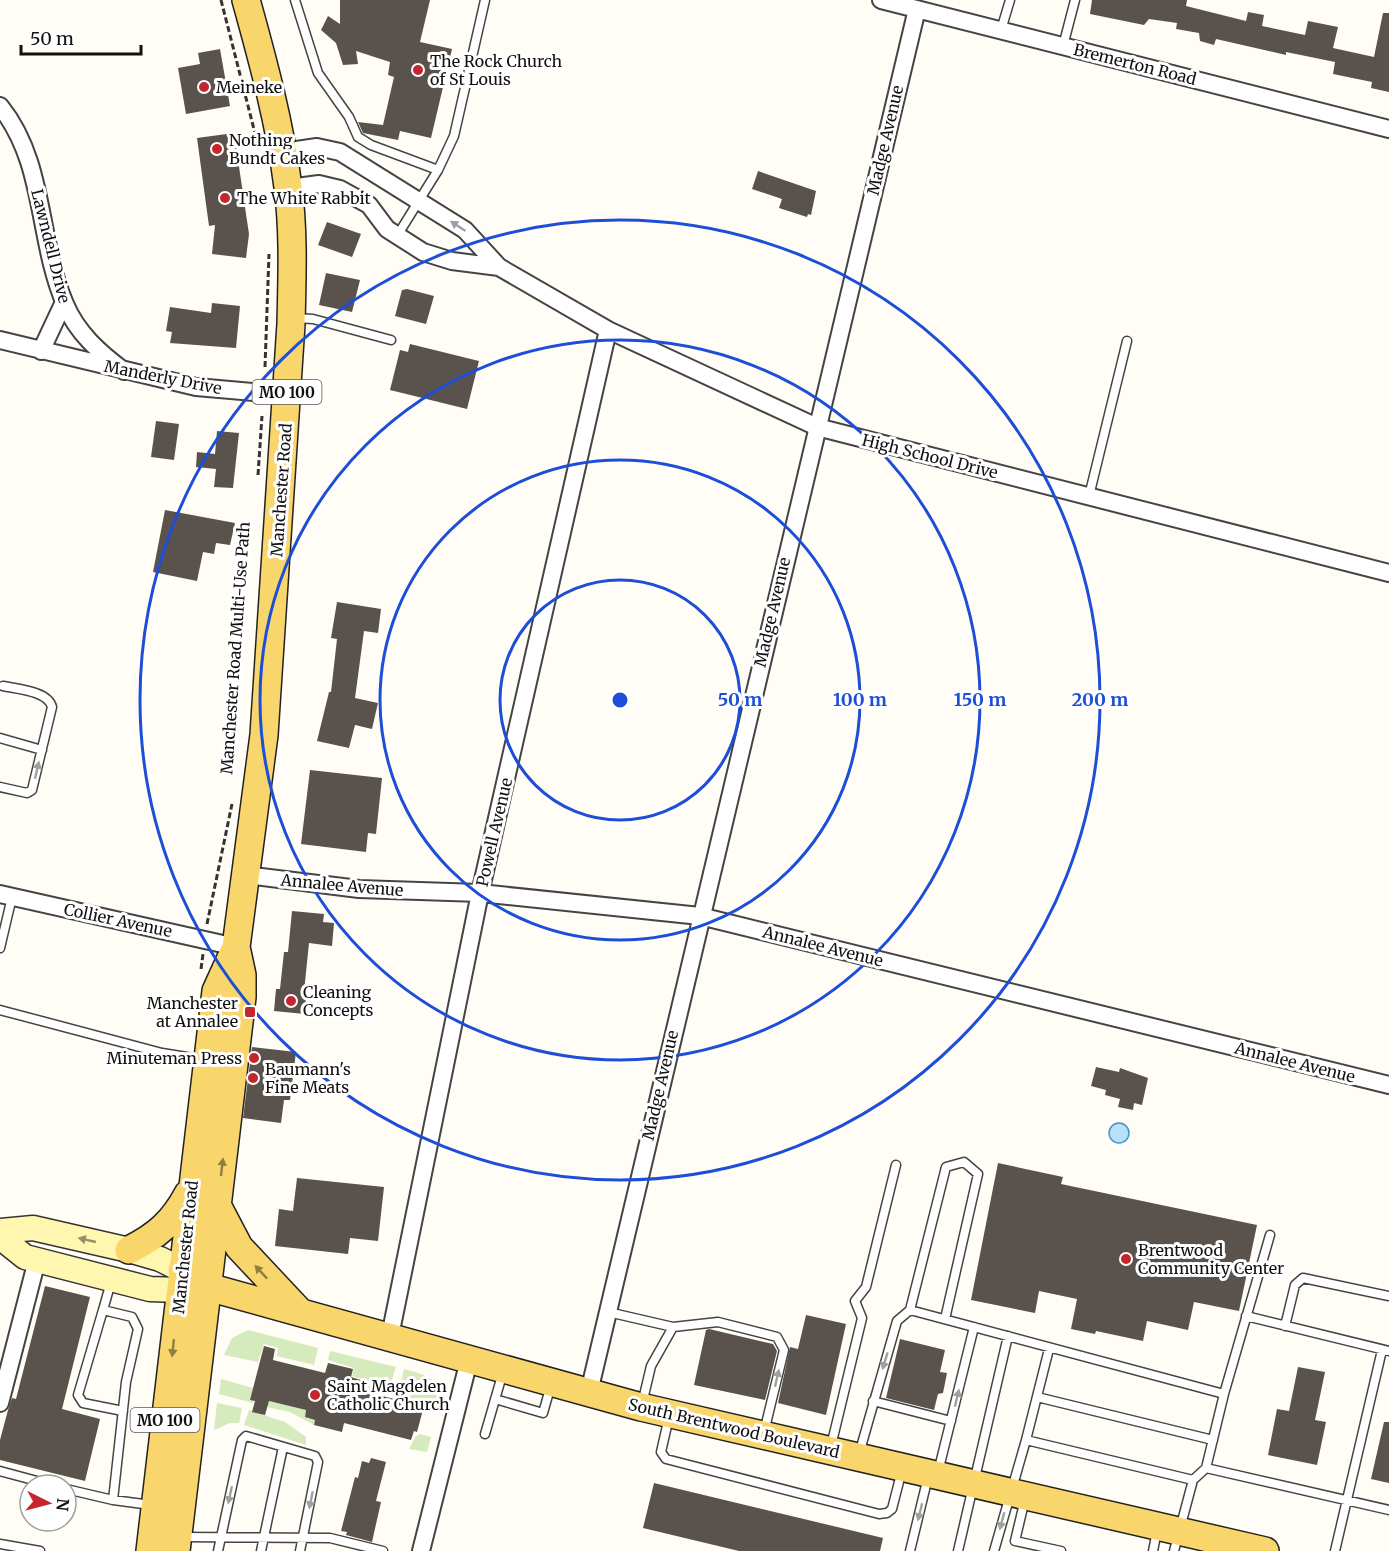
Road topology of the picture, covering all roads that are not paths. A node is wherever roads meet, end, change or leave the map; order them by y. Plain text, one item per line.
1 (246, 0) edge
2 (295, 0) edge
3 (485, 0) edge
4 (881, 0) edge
5 (1010, 0) edge
6 (1075, 0) edge
7 (917, 9) junction
8 (1001, 30) junction
9 (1063, 46) junction
10 (0, 106) edge
11 (1389, 129) edge
12 (271, 152) junction
13 (438, 170) junction
14 (289, 188) junction
15 (416, 201) junction
16 (396, 236) junction
17 (500, 267) junction
18 (64, 302) junction
19 (291, 318) junction
20 (608, 330) junction
21 (0, 340) edge
22 (391, 340) dead end
23 (1127, 341) dead end
24 (41, 351) junction
25 (124, 371) junction
26 (287, 395) junction
27 (816, 427) junction
28 (1089, 496) junction
29 (1389, 573) edge
30 (3, 686) dead end
31 (0, 738) edge
32 (42, 750) junction
33 (0, 787) edge
34 (246, 875) junction
35 (480, 893) junction
36 (6, 896) edge
37 (700, 916) junction
38 (236, 947) junction
39 (0, 948) edge
40 (0, 1010) edge
41 (208, 1060) junction
42 (1389, 1085) edge
43 (896, 1165) dead end
44 (191, 1187) junction
45 (217, 1205) junction
46 (0, 1231) edge
47 (1270, 1235) dead end
48 (0, 1237) edge
49 (129, 1250) junction
50 (37, 1260) junction
51 (112, 1279) junction
52 (181, 1280) junction
53 (208, 1287) junction
54 (1389, 1296) edge
55 (103, 1310) junction
56 (910, 1310) junction
57 (608, 1312) junction
58 (302, 1314) junction
59 (1246, 1316) junction
60 (945, 1319) junction
61 (1285, 1326) junction
62 (673, 1327) junction
63 (974, 1327) junction
64 (390, 1336) junction
65 (1008, 1336) junction
66 (1049, 1349) junction
67 (1385, 1351) edge
68 (469, 1360) junction
69 (4, 1368) edge
70 (503, 1369) junction
71 (552, 1382) junction
72 (589, 1392) junction
73 (1224, 1394) junction
74 (1037, 1397) junction
75 (495, 1399) junction
76 (873, 1401) junction
77 (0, 1403) edge
78 (641, 1407) junction
79 (123, 1411) junction
80 (670, 1413) junction
81 (951, 1421) junction
82 (485, 1434) dead end
83 (764, 1435) junction
84 (1026, 1440) junction
85 (1213, 1440) junction
86 (283, 1447) junction
87 (830, 1451) junction
88 (858, 1457) junction
89 (903, 1467) junction
90 (1206, 1468) junction
91 (0, 1471) edge
92 (933, 1474) junction
93 (18, 1476) edge
94 (1193, 1480) junction
95 (975, 1484) junction
96 (78, 1492) edge
97 (1018, 1494) junction
98 (113, 1500) junction
99 (1347, 1501) junction
100 (155, 1505) junction
101 (1389, 1510) edge
102 (221, 1538) junction
103 (264, 1538) junction
104 (303, 1538) junction
105 (1166, 1540) edge
106 (0, 1544) edge
107 (178, 1544) edge
108 (1214, 1545) edge
109 (40, 1551) edge
110 (150, 1551) edge
111 (218, 1551) edge
112 (261, 1551) edge
113 (300, 1551) edge
114 (383, 1551) edge
115 (421, 1551) edge
116 (910, 1551) edge
117 (958, 1551) edge
118 (994, 1551) edge
119 (1061, 1551) edge
120 (1265, 1551) edge
121 (1335, 1551) edge

1 - 12 main road, Manchester Road / MO 100
2 - 13 lane
3 - 13 lane
4 - 7 street, Bremerton Road
5 - 8 lane
6 - 9 lane
7 - 8 street, Bremerton Road
7 - 27 street, Madge Avenue
8 - 9 street, Bremerton Road
9 - 11 street, Bremerton Road
10 - 18 street, Lawndell Drive
12 - 14 main road, Manchester Road / MO 100
12 - 15 street, High School Drive
13 - 15 lane
14 - 16 street, High School Drive
14 - 19 main road, Manchester Road / MO 100
15 - 16 lane
17 -> 15 street, High School Drive
16 - 17 street, High School Drive
17 - 20 street, High School Drive
18 - 24 street
18 - 25 street, Lawndell Drive
19 - 22 lane
19 - 26 main road, Manchester Road / MO 100
20 - 27 street, High School Drive
20 - 35 street, Powell Avenue
21 - 24 street, Manderly Drive
23 - 28 lane
24 - 25 street, Manderly Drive
25 - 26 street, Manderly Drive
26 - 34 main road, Manchester Road / MO 100
27 - 28 street, High School Drive
27 - 37 street, Madge Avenue
28 - 29 street, High School Drive
30 - 32 lane
31 - 32 lane
33 -> 32 lane
34 - 35 street, Annalee Avenue
34 - 38 main road, Manchester Road / MO 100
35 - 37 street, Annalee Avenue
35 - 64 street, Powell Avenue
36 - 38 street, Collier Avenue
36 - 39 lane
37 - 42 street, Annalee Avenue
37 - 57 street, Madge Avenue
38 - 41 main road, Manchester Road / MO 100
45 -> 38 main road, Manchester Road / MO 100
40 - 41 lane
41 - 44 main road, Manchester Road / MO 100
43 - 87 lane
44 - 49 main road
44 - 52 main road, Manchester Road / MO 100
45 - 53 main road, Manchester Road / MO 100
58 -> 45 main road
49 -> 46 main road
47 - 59 lane
48 - 50 main road, South Brentwood Boulevard
49 - 52 main road
50 - 51 main road, South Brentwood Boulevard
50 - 69 street
51 - 52 main road, South Brentwood Boulevard
51 - 55 lane
52 - 53 main road, South Brentwood Boulevard
52 -> 100 main road, Manchester Road / MO 100
53 - 58 main road, South Brentwood Boulevard
53 - 107 main road, Manchester Road / MO 100
54 - 61 lane
55 - 79 lane
55 - 79 lane
56 - 60 lane
56 - 60 lane
56 -> 76 lane
57 - 62 lane
57 - 72 street, Madge Avenue
58 - 64 main road, South Brentwood Boulevard
59 - 61 lane
59 - 73 lane
60 - 63 lane
61 - 67 lane
62 - 78 lane
83 -> 62 lane
63 - 65 lane
81 -> 63 lane
64 - 68 main road, South Brentwood Boulevard
65 - 66 lane
65 - 95 lane
66 - 73 lane
66 - 74 lane
67 - 99 lane
68 - 70 main road, South Brentwood Boulevard
68 - 115 street
69 - 77 street
70 - 71 main road, South Brentwood Boulevard
70 - 75 lane
71 - 72 main road, South Brentwood Boulevard
71 - 75 lane
72 - 78 main road, South Brentwood Boulevard
73 - 85 lane
74 - 84 lane
74 - 85 lane
75 - 82 lane
76 - 81 lane
76 - 88 lane
78 - 80 main road, South Brentwood Boulevard
79 - 98 lane
80 - 83 main road, South Brentwood Boulevard
80 - 89 lane
81 - 92 lane
83 - 87 main road, South Brentwood Boulevard
84 - 94 lane
84 - 97 lane
85 - 90 lane
86 -> 102 lane
86 - 103 lane
86 -> 104 lane
87 - 88 main road, South Brentwood Boulevard
88 - 89 main road, South Brentwood Boulevard
89 - 92 main road, South Brentwood Boulevard
90 - 94 lane
90 - 99 lane
91 - 93 lane
92 - 95 main road, South Brentwood Boulevard
92 -> 116 lane
94 - 105 lane
95 - 97 main road, South Brentwood Boulevard
95 - 117 lane
96 - 98 lane
97 - 105 main road, South Brentwood Boulevard
97 -> 118 lane
97 - 119 lane
98 - 100 lane
99 - 101 lane
99 - 121 lane
100 - 110 main road, Manchester Road / MO 100
102 - 103 lane
102 - 107 lane
102 - 111 lane
103 - 104 lane
103 - 112 lane
104 - 113 lane
104 - 114 lane
105 - 108 main road, South Brentwood Boulevard
106 - 109 lane
108 - 120 main road, South Brentwood Boulevard

